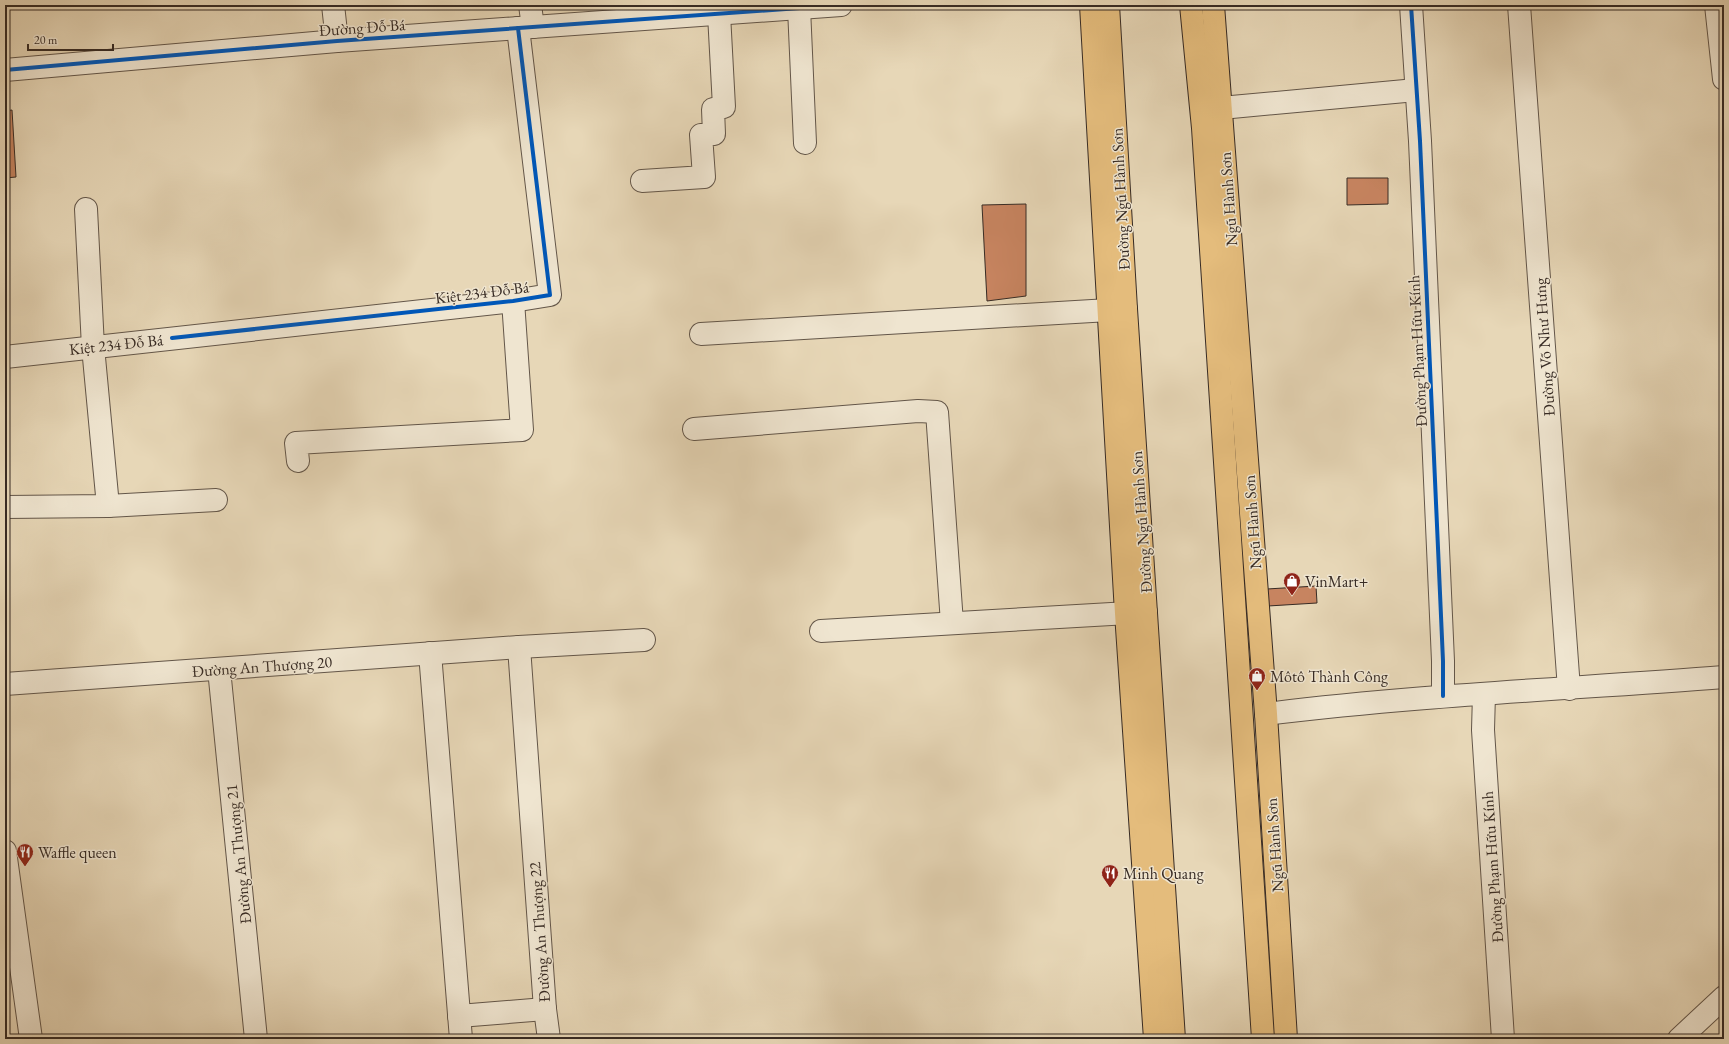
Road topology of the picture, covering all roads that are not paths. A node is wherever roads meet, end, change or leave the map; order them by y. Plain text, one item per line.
1 (333, 5) edge
2 (530, 5) edge
3 (841, 5) edge
4 (1091, 5) edge
5 (1108, 5) edge
6 (1191, 5) edge
7 (1213, 5) edge
8 (1411, 5) edge
9 (1519, 5) edge
10 (1716, 5) edge
11 (799, 8) junction
12 (612, 13) edge
13 (719, 14) junction
14 (525, 27) junction
15 (337, 41) junction
16 (5, 70) edge
17 (1724, 79) edge
18 (1416, 90) junction
19 (1221, 108) junction
20 (805, 143) dead end
21 (642, 181) dead end
22 (86, 210) dead end
23 (513, 301) junction
24 (1117, 309) junction
25 (701, 334) dead end
26 (93, 347) junction
27 (5, 357) edge
28 (694, 429) dead end
29 (298, 461) dead end
30 (216, 500) dead end
31 (108, 506) junction
32 (5, 507) edge
33 (1136, 612) junction
34 (952, 623) junction
35 (821, 631) dead end
36 (644, 640) dead end
37 (518, 647) junction
38 (430, 653) junction
39 (219, 669) junction
40 (1724, 677) edge
41 (5, 684) edge
42 (1568, 689) junction
43 (1484, 694) junction
44 (1443, 696) junction
45 (1266, 714) junction
46 (5, 858) edge
47 (1724, 997) edge
48 (545, 1009) junction
49 (459, 1016) junction
50 (31, 1039) edge
51 (256, 1039) edge
52 (461, 1039) edge
53 (549, 1039) edge
54 (1155, 1039) edge
55 (1174, 1039) edge
56 (1263, 1039) edge
57 (1286, 1039) edge
58 (1503, 1039) edge
59 (1679, 1039) edge

1 - 15 street
2 - 14 street
3 - 11 street, Đường Đỗ Bá
4 - 24 main road
5 - 24 main road, Đường Ngũ Hành Sơn
6 - 56 main road, Ngũ Hành Sơn
7 - 19 main road, Ngũ Hành Sơn
8 - 18 street, Đường Phạm Hữu Kính
9 - 42 street, Đường Võ Như Hưng
10 - 17 street
11 - 13 street, Đường Đỗ Bá
11 - 20 street
12 - 13 street, Đường Đỗ Bá
12 - 14 street, Đường Đỗ Bá
13 - 21 street
14 - 15 street, Đường Đỗ Bá
14 - 23 street, Kiệt 234 Đỗ Bá
15 - 16 street, Đường Đỗ Bá
18 - 19 street
18 - 44 street, Đường Phạm Hữu Kính
19 - 45 main road, Ngũ Hành Sơn
22 - 26 street
23 - 26 street, Kiệt 234 Đỗ Bá
23 - 29 street, Kiệt 234 Đỗ Bá
24 - 25 street
24 - 33 main road, Đường Ngũ Hành Sơn
26 - 27 street, Kiệt 234 Đỗ Bá
26 - 31 street
28 - 34 street
30 - 31 street
31 - 32 street
33 - 34 street
33 - 54 main road
33 - 55 main road, Đường Ngũ Hành Sơn
34 - 35 street
36 - 37 street, Đường An Thượng 20
37 - 38 street, Đường An Thượng 20
37 - 48 street, Đường An Thượng 22
38 - 39 street, Đường An Thượng 20
38 - 49 street
39 - 41 street, Đường An Thượng 20
39 - 51 street, Đường An Thượng 21
40 - 42 street
42 - 43 street
43 - 44 street
43 - 58 street, Đường Phạm Hữu Kính
44 - 45 street
45 - 57 main road, Ngũ Hành Sơn
46 - 50 street
47 - 59 street
48 - 49 street, Đường An Thượng 22
48 - 53 street
49 - 52 street

